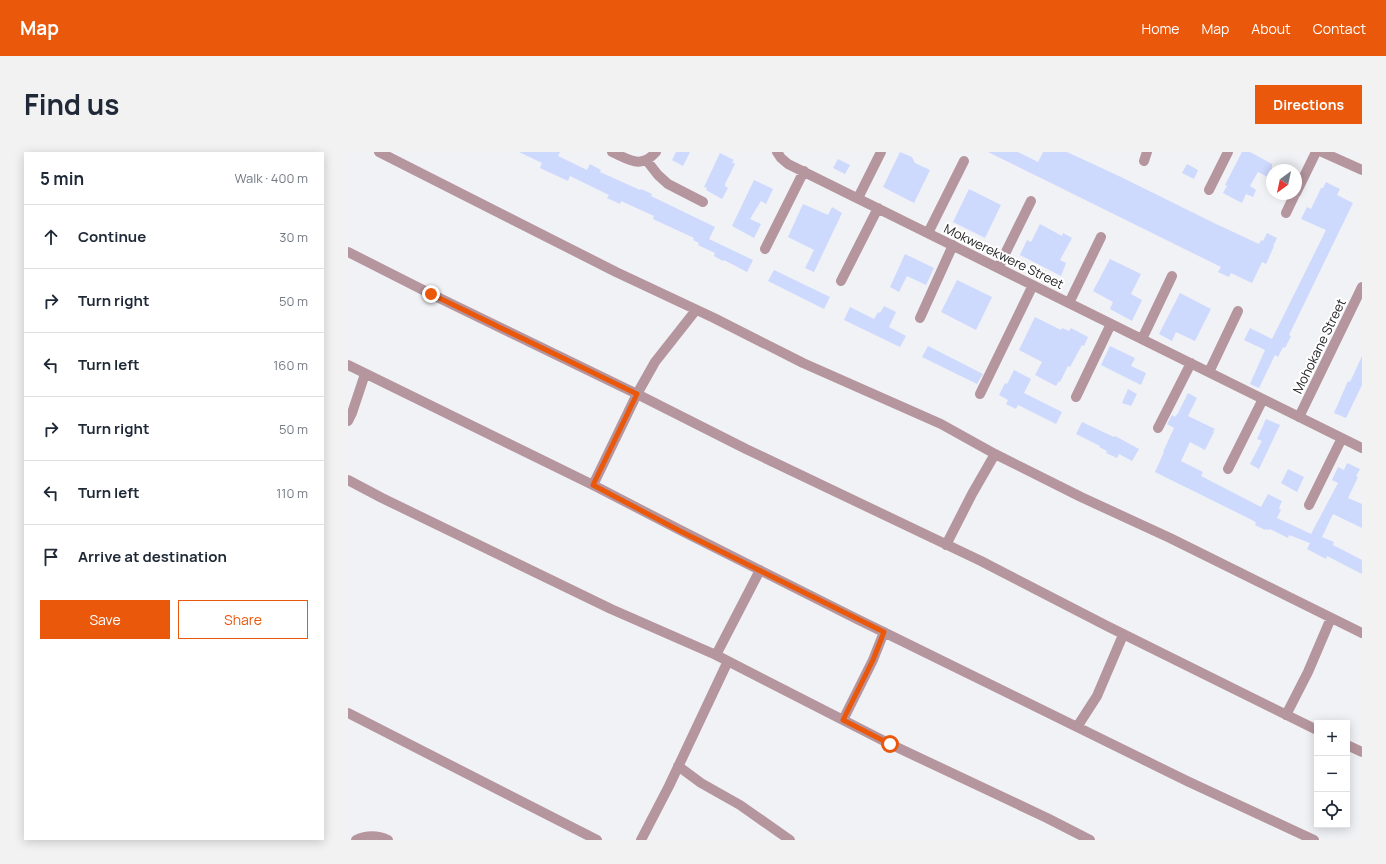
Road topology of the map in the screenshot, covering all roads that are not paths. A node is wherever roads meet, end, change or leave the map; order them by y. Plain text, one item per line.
1 (378, 152) edge
2 (612, 152) edge
3 (656, 152) edge
4 (777, 152) edge
5 (881, 152) edge
6 (1228, 152) edge
7 (1316, 152) edge
8 (1322, 152) edge
9 (646, 161) junction
10 (964, 161) dead end
11 (1362, 170) edge
12 (804, 171) junction
13 (1302, 181) edge
14 (1210, 190) dead end
15 (858, 198) junction
16 (1292, 200) edge
17 (703, 202) dead end
18 (1031, 202) dead end
19 (878, 208) junction
20 (1286, 213) dead end
21 (928, 233) junction
22 (1101, 237) dead end
23 (953, 245) junction
24 (765, 249) dead end
25 (348, 252) edge
26 (998, 268) junction
27 (1172, 276) dead end
28 (841, 281) dead end
29 (1032, 285) junction
30 (1362, 287) edge
31 (1069, 303) junction
32 (696, 310) junction
33 (1238, 311) dead end
34 (920, 318) dead end
35 (1111, 324) junction
36 (1142, 339) junction
37 (1190, 363) junction
38 (348, 365) edge
39 (1209, 372) junction
40 (365, 374) junction
41 (637, 394) junction
42 (980, 394) dead end
43 (1076, 397) dead end
44 (1264, 399) junction
45 (1299, 417) junction
46 (348, 421) edge
47 (1158, 428) dead end
48 (1342, 438) junction
49 (1362, 448) edge
50 (995, 454) junction
51 (1228, 469) dead end
52 (348, 480) edge
53 (593, 485) junction
54 (1309, 505) dead end
55 (946, 544) junction
56 (760, 570) junction
57 (1331, 618) junction
58 (884, 632) junction
59 (1362, 633) edge
60 (1123, 635) junction
61 (716, 655) junction
62 (728, 661) junction
63 (348, 713) edge
64 (1286, 715) junction
65 (843, 720) junction
66 (1077, 727) junction
67 (1314, 729) edge
68 (1350, 746) edge
69 (1362, 752) edge
70 (678, 766) junction
71 (356, 840) edge
72 (388, 840) edge
73 (597, 840) edge
74 (641, 840) edge
75 (790, 840) edge
76 (1090, 840) edge
77 (1314, 840) edge

1 - 32 street
2 - 9 street
3 - 9 street
4 - 12 street, Mokwerekwere Street
5 - 15 street
6 - 14 street
7 - 13 street
8 - 11 street
9 - 17 street
10 - 21 street, Mokwerekwere Street
12 - 15 street, Mokwerekwere Street
12 - 24 street
15 - 19 street, Mokwerekwere Street
16 - 20 street
18 - 26 street
19 - 21 street, Mokwerekwere Street
19 - 28 street
21 - 23 street, Mokwerekwere Street
22 - 31 street, Mokwerekwere Street
23 - 26 street, Mokwerekwere Street
23 - 34 street
25 - 41 street
26 - 29 street, Mokwerekwere Street
27 - 36 street
29 - 31 street, Mokwerekwere Street
29 - 42 street
30 - 45 street, Mohokane Street
31 - 35 street, Mokwerekwere Street
32 - 41 street
32 - 50 street
33 - 39 street
35 - 36 street, Mokwerekwere Street
35 - 43 street
36 - 37 street, Mokwerekwere Street
37 - 39 street, Mokwerekwere Street
37 - 47 street
38 - 40 street
39 - 44 street, Mokwerekwere Street
40 - 46 street
40 - 53 street
41 - 53 street
41 - 55 street
44 - 45 street, Mokwerekwere Street
44 - 51 street
45 - 48 street, Mokwerekwere Street
48 - 49 street, Mokwerekwere Street
48 - 54 street
50 - 55 street
50 - 57 street
52 - 61 street
53 - 56 street
55 - 60 street
56 - 58 street
56 - 61 street
57 - 59 street
57 - 64 street
58 - 65 street
58 - 66 street
60 - 64 street
60 - 66 street
61 - 62 street
62 - 65 street
62 - 70 street
63 - 73 street
64 - 67 street
65 - 76 street
66 - 77 street
68 - 69 street
70 - 74 street
70 - 75 street
71 - 72 street

